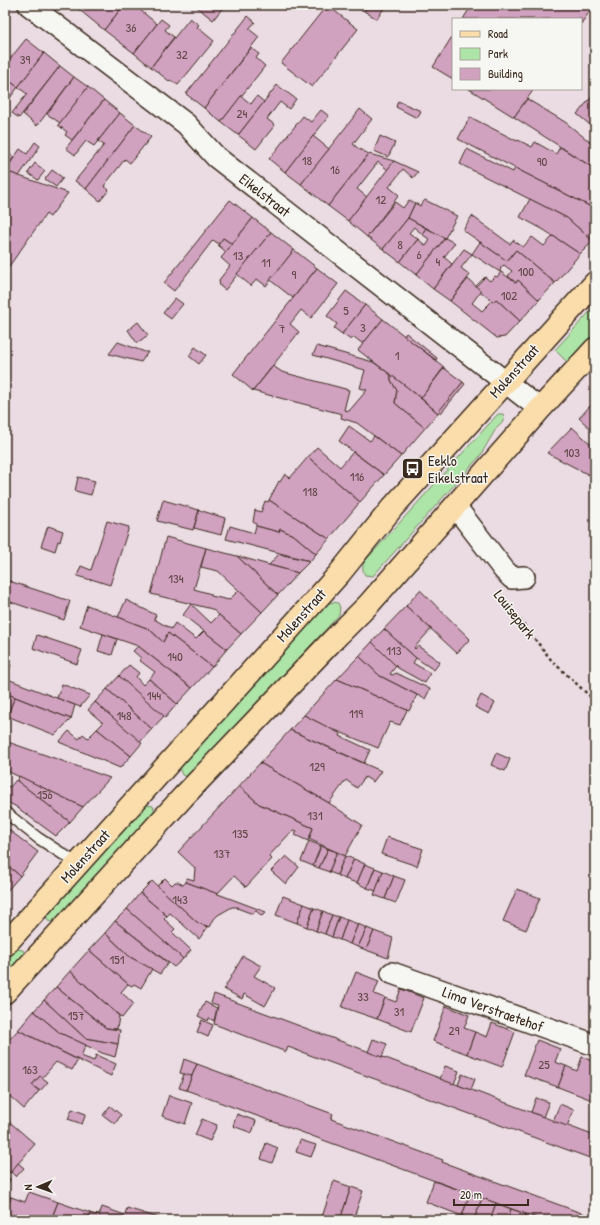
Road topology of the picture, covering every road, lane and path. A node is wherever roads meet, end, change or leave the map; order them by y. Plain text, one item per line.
1 (29, 5) edge
2 (595, 283) edge
3 (595, 349) edge
4 (506, 381) junction
5 (540, 409) junction
6 (455, 506) junction
7 (524, 578) dead end
8 (504, 600) dead end
9 (595, 701) edge
10 (5, 812) edge
11 (78, 864) junction
12 (5, 945) edge
13 (392, 973) dead end
14 (5, 992) edge
15 (595, 1045) edge

1 - 4 street, Eikelstraat
2 - 4 main road, Molenstraat
3 - 5 main road
4 - 5 street, Eikelstraat
4 - 11 main road, Molenstraat
5 - 6 main road
6 - 7 street, Louisepark
6 - 14 main road
8 - 9 path, Louisepark
10 - 11 lane
11 - 12 main road, Molenstraat
13 - 15 street, Lima Verstraetehof

